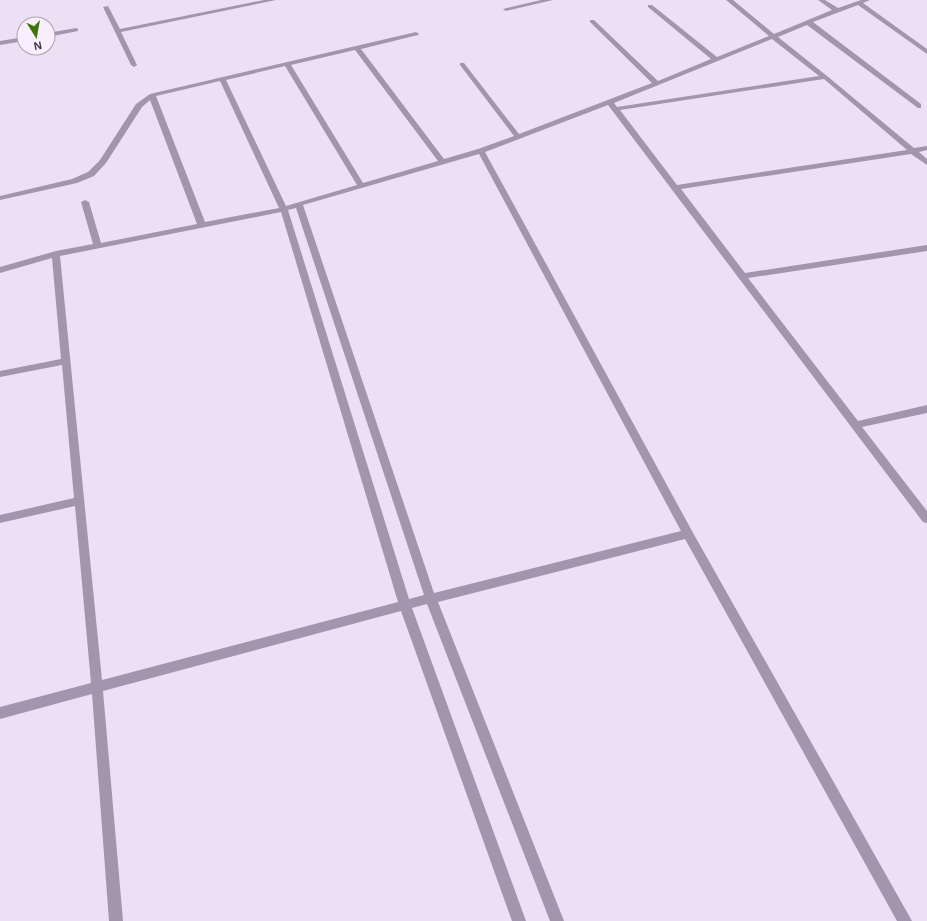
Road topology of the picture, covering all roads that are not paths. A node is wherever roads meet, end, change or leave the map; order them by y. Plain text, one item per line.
1 (273, 0) edge
2 (550, 0) edge
3 (729, 0) edge
4 (821, 0) edge
5 (867, 0) edge
6 (859, 3) junction
7 (650, 6) dead end
8 (106, 7) dead end
9 (506, 8) dead end
10 (837, 10) junction
11 (592, 21) dead end
12 (808, 22) junction
13 (76, 30) dead end
14 (117, 31) junction
15 (56, 34) edge
16 (416, 34) dead end
17 (774, 37) junction
18 (16, 40) edge
19 (0, 43) edge
20 (356, 47) junction
21 (927, 52) edge
22 (716, 60) junction
23 (286, 63) junction
24 (462, 64) dead end
25 (134, 65) dead end
26 (825, 77) junction
27 (222, 78) junction
28 (657, 84) junction
29 (152, 95) junction
30 (610, 102) junction
31 (918, 106) dead end
32 (616, 109) junction
33 (518, 137) junction
34 (927, 148) edge
35 (481, 150) junction
36 (913, 151) junction
37 (442, 162) junction
38 (927, 163) edge
39 (360, 185) junction
40 (675, 188) junction
41 (0, 198) edge
42 (85, 202) dead end
43 (299, 204) junction
44 (284, 210) junction
45 (202, 225) junction
46 (98, 246) junction
47 (927, 248) edge
48 (56, 254) junction
49 (0, 270) edge
50 (743, 276) junction
51 (66, 361) junction
52 (0, 374) edge
53 (927, 409) edge
54 (855, 425) junction
55 (80, 501) junction
56 (0, 519) edge
57 (927, 519) edge
58 (688, 534) junction
59 (431, 599) junction
60 (405, 606) junction
61 (97, 687) junction
62 (0, 713) edge
63 (116, 921) edge
64 (519, 921) edge
65 (557, 921) edge
66 (905, 921) edge

1 - 14 street
2 - 9 street
3 - 17 street
4 - 10 street
5 - 6 street
6 - 10 street
6 - 21 street
7 - 22 street
8 - 14 street
10 - 12 street
11 - 28 street
12 - 17 street
12 - 31 street
13 - 15 street
14 - 25 street
16 - 20 street
17 - 22 street
17 - 26 street
18 - 19 street
20 - 23 street
20 - 37 street
22 - 28 street
23 - 27 street
23 - 39 street
24 - 33 street
26 - 32 street
26 - 36 street
27 - 29 street
27 - 44 street
28 - 30 street
29 - 41 street
29 - 45 street
30 - 32 street
30 - 33 street
32 - 40 street
33 - 35 street
34 - 36 street
35 - 37 street
35 - 58 street
36 - 38 street
36 - 40 street
37 - 39 street
39 - 43 street
40 - 50 street
42 - 46 street
43 - 44 street
43 - 59 street
44 - 45 street
44 - 60 street
45 - 46 street
46 - 48 street
47 - 50 street
48 - 49 street
48 - 51 street
50 - 54 street
51 - 52 street
51 - 55 street
53 - 54 street
54 - 57 street
55 - 56 street
55 - 61 street
58 - 59 street
58 - 66 street
59 - 60 street
59 - 65 street
60 - 61 street
60 - 64 street
61 - 62 street
61 - 63 street

